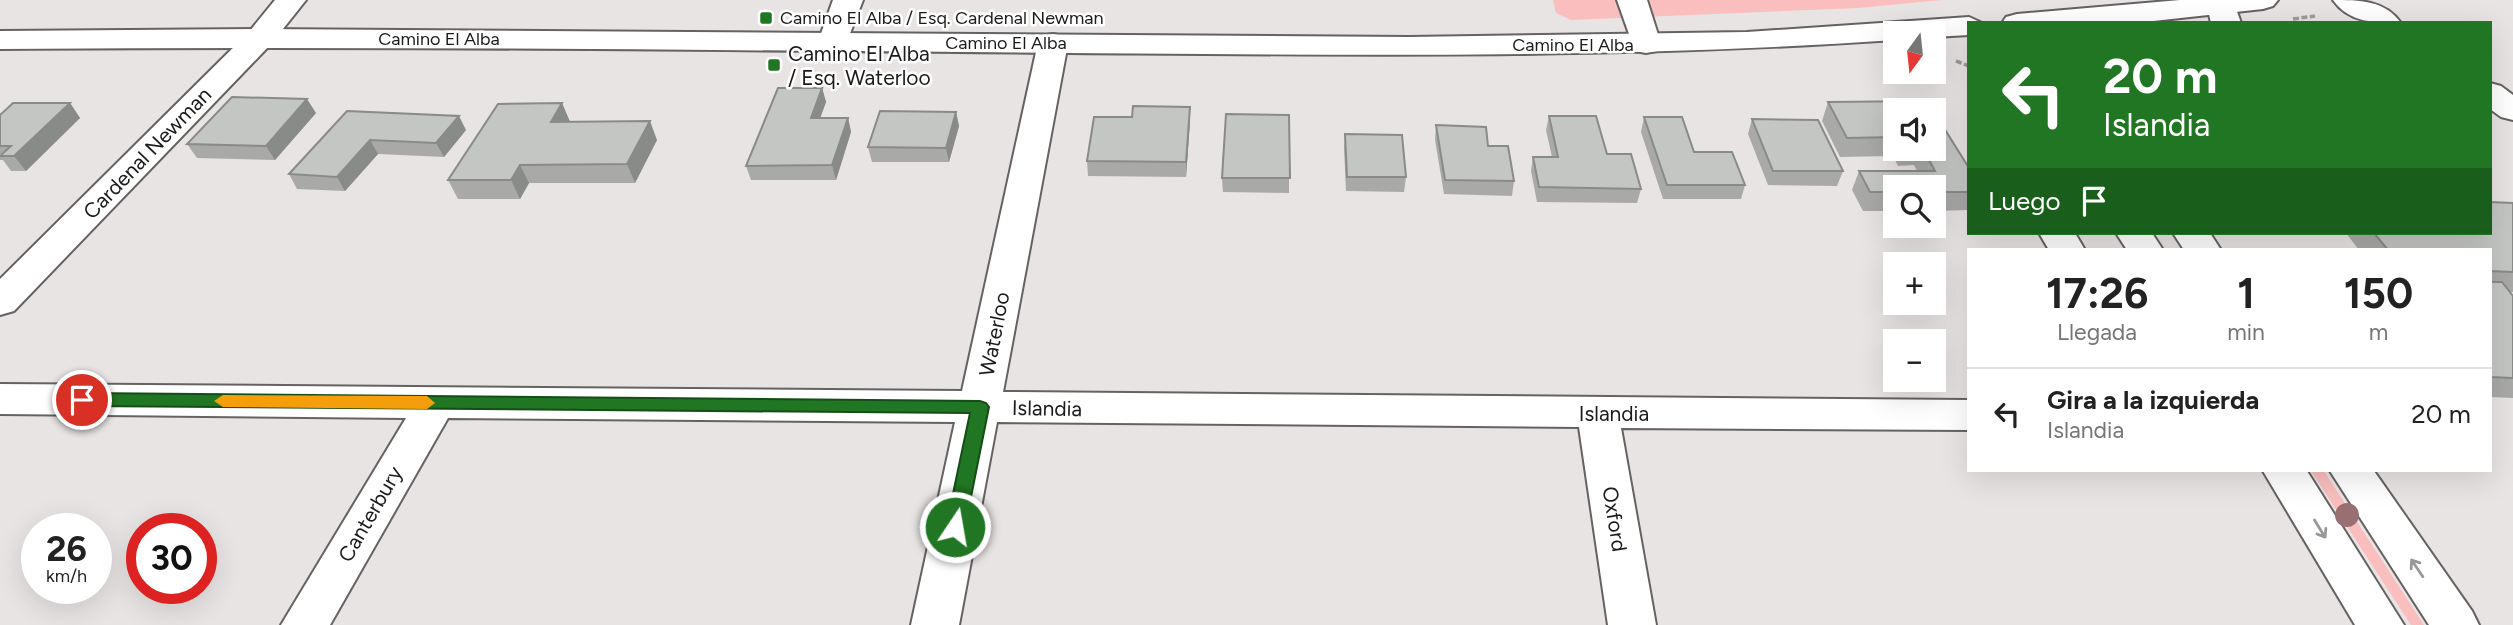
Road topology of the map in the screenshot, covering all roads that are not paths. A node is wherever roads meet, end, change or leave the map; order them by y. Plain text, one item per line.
1 (291, 0) edge
2 (848, 0) edge
3 (1632, 0) edge
4 (2263, 0) edge
5 (2348, 0) edge
6 (2231, 8) edge
7 (2049, 21) edge
8 (2383, 21) edge
9 (1967, 26) edge
10 (260, 38) junction
11 (0, 40) edge
12 (833, 42) junction
13 (1053, 43) junction
14 (1646, 44) junction
15 (2492, 94) edge
16 (2513, 110) edge
17 (0, 302) edge
18 (0, 399) edge
19 (436, 403) junction
20 (980, 407) junction
21 (1598, 413) junction
22 (1967, 415) edge
23 (2285, 472) edge
24 (2352, 472) edge
25 (305, 625) edge
26 (935, 625) edge
27 (1632, 625) edge
28 (2380, 625) edge
29 (2455, 625) edge

1 - 10 street, Cardenal Newman
2 - 12 street
3 - 14 street
4 - 6 street
5 - 8 street
6 - 7 street
9 - 14 street, Camino El Alba
10 - 11 street, Camino El Alba
10 - 12 street, Camino El Alba
10 - 17 street, Cardenal Newman
12 - 13 street, Camino El Alba
13 - 14 street, Camino El Alba
13 - 20 street, Waterloo
15 - 16 street
18 - 19 street, Islandia
19 - 20 street, Islandia
19 - 25 street, Canterbury
20 - 21 street, Islandia
20 - 26 street, Waterloo
21 - 22 street, Islandia
21 - 27 street, Oxford
23 -> 28 street
29 -> 24 street

